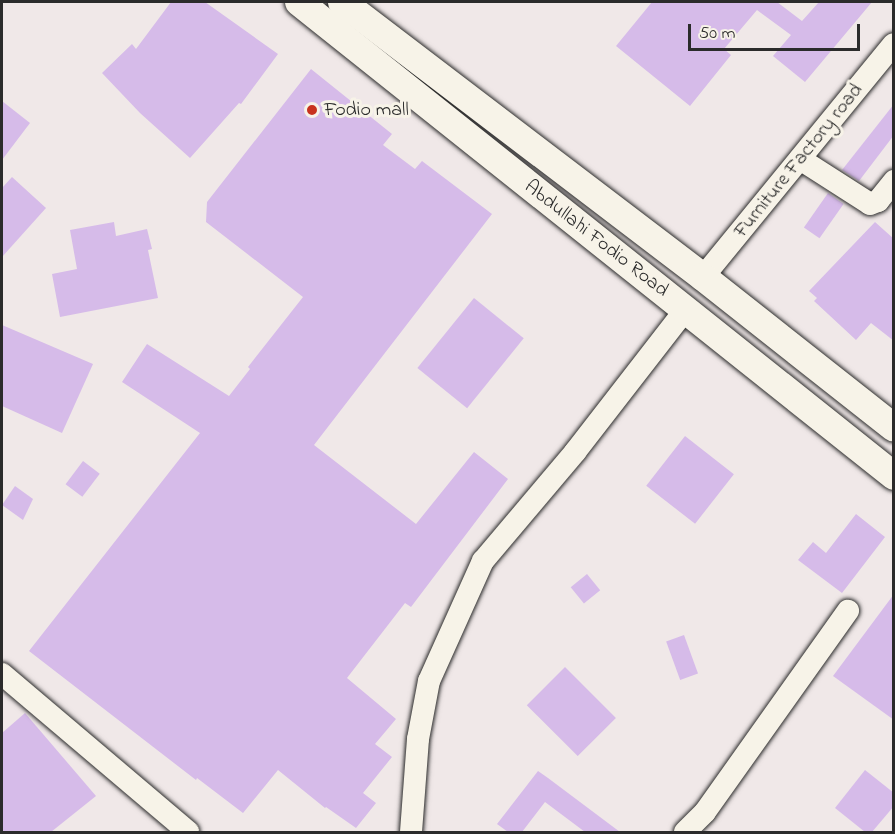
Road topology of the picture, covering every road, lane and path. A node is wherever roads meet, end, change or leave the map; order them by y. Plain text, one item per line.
1 (299, 2) edge
2 (342, 2) edge
3 (894, 44) edge
4 (800, 159) junction
5 (894, 181) edge
6 (704, 277) junction
7 (686, 309) junction
8 (894, 428) edge
9 (894, 476) edge
10 (848, 611) dead end
11 (5, 686) edge
12 (188, 832) edge
13 (411, 832) edge
14 (685, 832) edge

1 - 7 main road, Abdullahi Fodio Road
2 - 6 main road, Abdullahi Fodio Road
3 - 4 street, Furniture Factory road
4 - 5 street
4 - 6 street, Furniture Factory road
6 - 8 main road, Abdullahi Fodio Road
7 - 9 main road, Abdullahi Fodio Road
7 - 13 street
10 - 14 street
11 - 12 street

